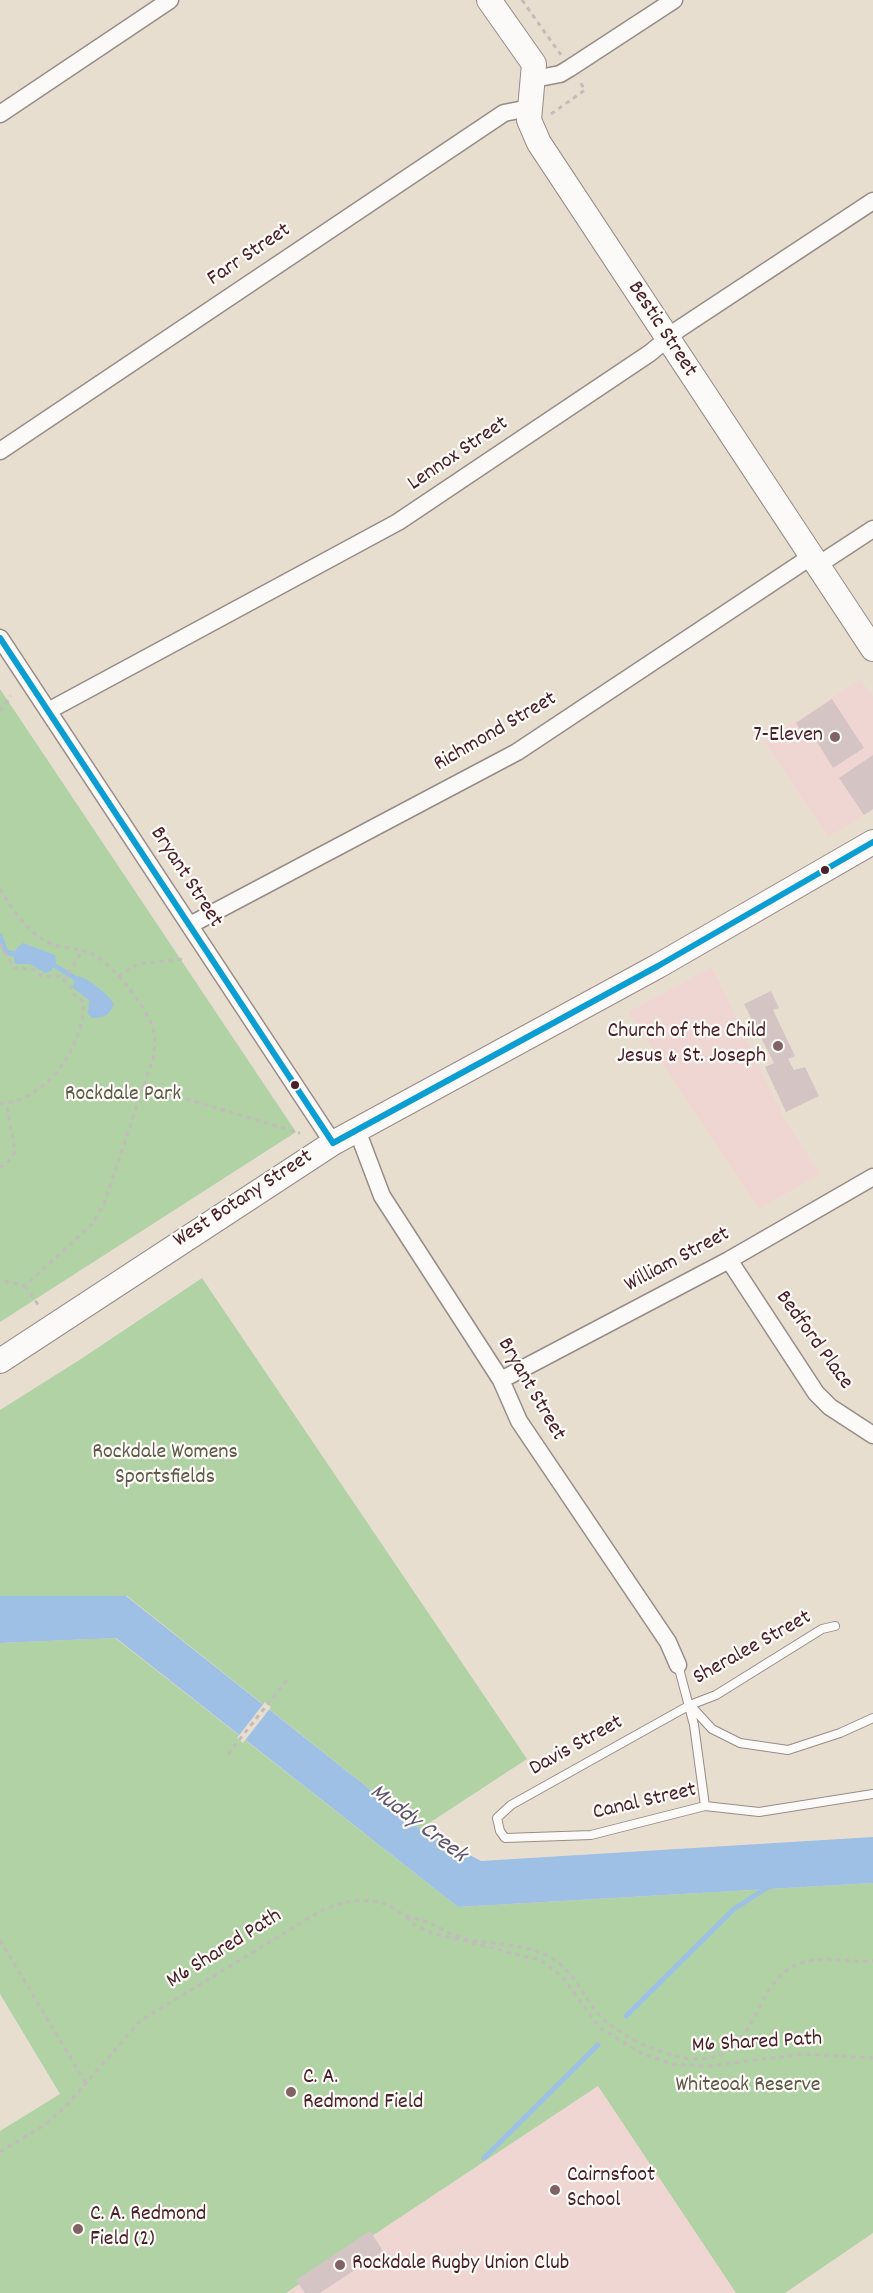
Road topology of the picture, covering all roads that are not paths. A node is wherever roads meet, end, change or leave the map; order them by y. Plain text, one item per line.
1 (170, 0) edge
2 (489, 0) edge
3 (674, 0) edge
4 (534, 79) junction
5 (540, 112) junction
6 (0, 114) edge
7 (873, 201) edge
8 (667, 339) junction
9 (0, 451) edge
10 (873, 529) edge
11 (815, 561) junction
12 (0, 638) edge
13 (873, 649) edge
14 (48, 711) junction
15 (873, 842) edge
16 (190, 925) junction
17 (357, 1130) junction
18 (333, 1143) junction
19 (873, 1177) edge
20 (729, 1260) junction
21 (0, 1361) edge
22 (501, 1380) junction
23 (873, 1435) edge
24 (835, 1626) dead end
25 (678, 1665) joint
26 (690, 1704) junction
27 (873, 1718) edge
28 (873, 1794) edge
29 (705, 1806) junction
30 (500, 1831) joint

1 - 6 street
2 - 4 main road, Bestic Street
3 - 4 street
4 - 5 main road, Bestic Street
5 - 8 main road, Bestic Street
5 - 9 street, Farr Street
7 - 8 street, Lennox Street
8 - 11 main road, Bestic Street
8 - 14 street, Lennox Street
10 - 11 street, Richmond Street
11 - 13 main road, Bestic Street
11 - 16 street, Richmond Street
12 - 14 street, Bryant Street
14 - 16 street, Bryant Street
15 - 17 main road, West Botany Street
16 - 18 street, Bryant Street
17 - 18 main road, West Botany Street
17 - 22 street, Bryant Street
18 - 21 main road, West Botany Street
19 - 20 street, William Street
20 - 22 street, William Street
20 - 23 street, Bedford Place
22 - 25 street, Bryant Street
24 - 26 lane, Sheralee Street
25 - 26 lane
26 - 27 lane
26 - 29 lane
26 - 30 lane, Davis Street
28 - 29 lane, Canal Street
29 - 30 lane, Canal Street

